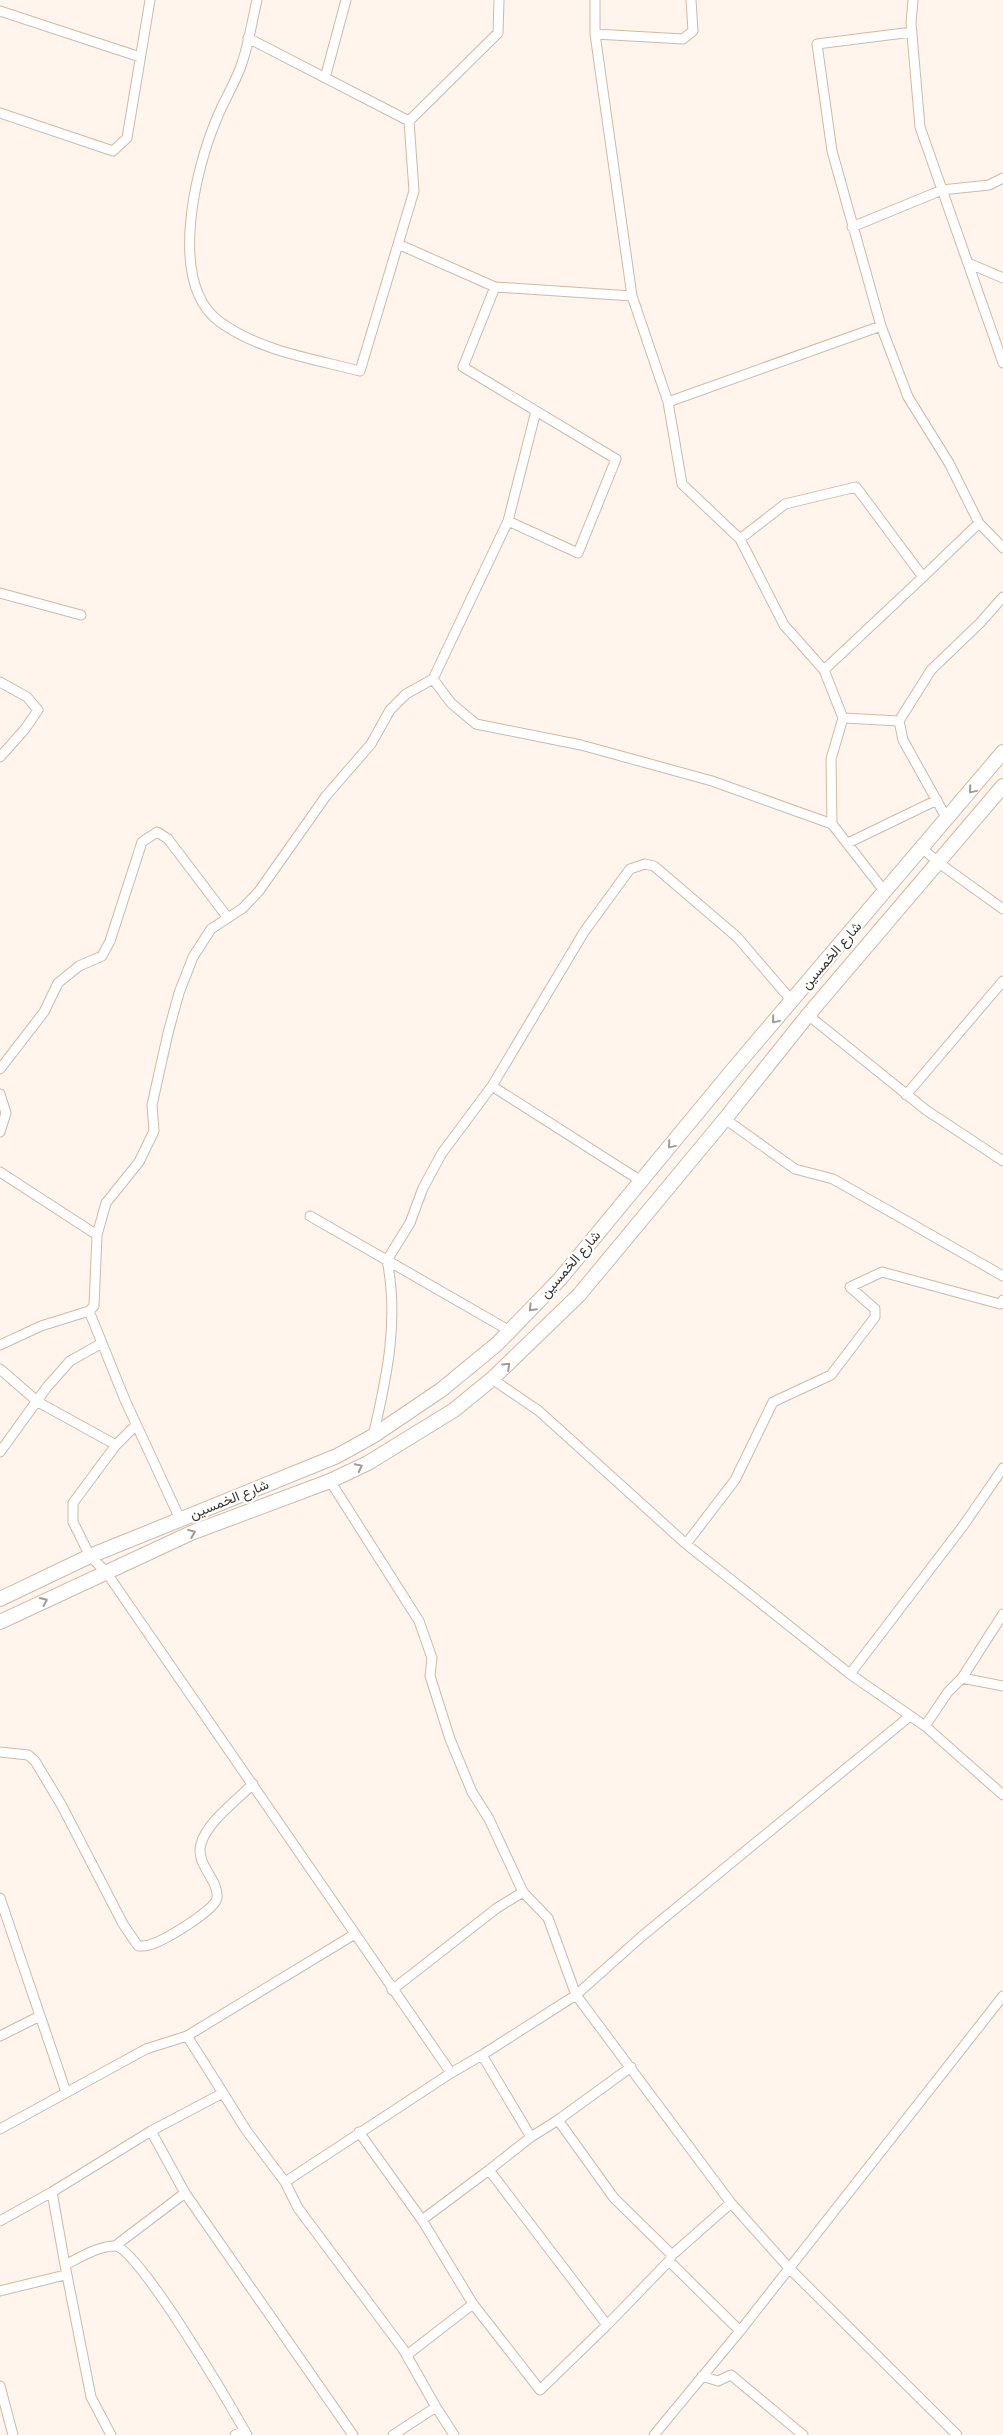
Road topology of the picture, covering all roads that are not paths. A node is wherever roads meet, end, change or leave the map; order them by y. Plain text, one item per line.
1 (150, 0) edge
2 (257, 0) edge
3 (346, 0) edge
4 (499, 0) edge
5 (594, 0) edge
6 (691, 0) edge
7 (913, 0) edge
8 (0, 11) edge
9 (912, 32) junction
10 (595, 34) junction
11 (248, 38) junction
12 (140, 57) junction
13 (325, 78) junction
14 (0, 113) edge
15 (408, 121) junction
16 (1003, 178) edge
17 (942, 190) junction
18 (852, 227) junction
19 (398, 244) junction
20 (968, 263) junction
21 (1003, 278) edge
22 (496, 287) junction
23 (632, 296) junction
24 (881, 326) junction
25 (1003, 363) edge
26 (668, 402) junction
27 (536, 411) junction
28 (508, 521) junction
29 (979, 523) junction
30 (740, 539) junction
31 (1003, 548) edge
32 (923, 577) junction
33 (0, 594) edge
34 (1003, 597) edge
35 (81, 616) dead end
36 (824, 670) junction
37 (434, 679) junction
38 (0, 682) edge
39 (843, 718) junction
40 (898, 721) junction
41 (1003, 752) edge
42 (0, 757) edge
43 (1003, 786) edge
44 (937, 800) junction
45 (947, 819) junction
46 (832, 824) junction
47 (848, 843) junction
48 (922, 848) junction
49 (939, 863) junction
50 (885, 892) junction
51 (1003, 908) edge
52 (228, 918) junction
53 (1003, 981) edge
54 (792, 1001) junction
55 (808, 1016) junction
56 (736, 1066) junction
57 (0, 1069) edge
58 (756, 1078) junction
59 (492, 1086) junction
60 (0, 1094) edge
61 (906, 1094) junction
62 (725, 1119) junction
63 (0, 1132) edge
64 (1003, 1161) edge
65 (0, 1172) edge
66 (641, 1181) junction
67 (310, 1216) dead end
68 (97, 1234) junction
69 (387, 1260) junction
70 (1003, 1276) edge
71 (1003, 1300) edge
72 (89, 1311) junction
73 (510, 1331) junction
74 (102, 1343) junction
75 (0, 1345) edge
76 (0, 1369) edge
77 (492, 1379) junction
78 (441, 1390) junction
79 (38, 1402) junction
80 (454, 1410) junction
81 (136, 1425) junction
82 (373, 1436) junction
83 (116, 1445) junction
84 (0, 1452) edge
85 (1003, 1468) edge
86 (330, 1481) junction
87 (180, 1519) junction
88 (686, 1544) junction
89 (90, 1556) junction
90 (106, 1572) junction
91 (0, 1599) edge
92 (1003, 1614) edge
93 (0, 1622) edge
94 (850, 1674) junction
95 (962, 1678) junction
96 (1003, 1686) edge
97 (910, 1716) junction
98 (925, 1726) junction
99 (0, 1752) edge
100 (253, 1784) junction
101 (1003, 1795) edge
102 (523, 1892) junction
103 (0, 1898) edge
104 (354, 1934) junction
105 (392, 1990) junction
106 (576, 1995) junction
107 (1003, 1996) edge
108 (40, 2016) junction
109 (0, 2036) edge
110 (187, 2036) junction
111 (482, 2055) junction
112 (631, 2067) junction
113 (451, 2073) junction
114 (66, 2092) junction
115 (223, 2093) junction
116 (558, 2120) junction
117 (0, 2129) edge
118 (151, 2131) junction
119 (360, 2132) junction
120 (531, 2137) junction
121 (489, 2170) junction
122 (285, 2182) junction
123 (52, 2192) junction
124 (185, 2193) junction
125 (731, 2203) junction
126 (422, 2220) junction
127 (0, 2222) edge
128 (115, 2246) junction
129 (670, 2258) junction
130 (64, 2264) junction
131 (788, 2267) junction
132 (65, 2275) junction
133 (0, 2292) edge
134 (473, 2304) junction
135 (607, 2325) junction
136 (740, 2331) junction
137 (407, 2355) junction
138 (702, 2376) junction
139 (0, 2386) edge
140 (436, 2407) junction
141 (245, 2433) edge
142 (13, 2435) edge
143 (111, 2435) edge
144 (235, 2435) edge
145 (353, 2435) edge
146 (393, 2435) edge
147 (454, 2435) edge
148 (654, 2435) edge
149 (802, 2435) edge
150 (957, 2435) edge

1 - 12 street
2 - 11 street
3 - 13 street
4 - 15 street
5 - 10 street
6 - 10 street
7 - 9 street
8 - 12 street
9 - 17 street
9 - 18 street
10 - 23 street
11 - 13 street
11 - 19 street
12 - 14 street
13 - 15 street
15 - 19 street
16 - 17 street
17 - 18 street
17 - 20 street
18 - 24 street
19 - 22 street
20 - 21 street
20 - 25 street
22 - 23 street
22 - 27 street
23 - 26 street
24 - 26 street
24 - 29 street
26 - 30 street
27 - 28 street
27 - 28 street
28 - 37 street
29 - 31 street
29 - 32 street
30 - 32 street
30 - 36 street
32 - 36 street
33 - 35 street
34 - 40 street
36 - 39 street
37 - 46 street
37 - 52 street
38 - 42 street
39 - 40 street
39 - 46 street
40 - 44 street
41 -> 45 main road, شارع الخمسين
43 - 49 main road, شارع الخمسين
44 - 45 street
44 - 47 street
45 - 48 main road, شارع الخمسين
46 - 47 street
47 - 50 street
48 - 49 street
48 - 50 main road, شارع الخمسين
49 - 51 street
49 - 55 main road, شارع الخمسين
50 - 54 main road, شارع الخمسين
52 - 57 street
52 - 68 street
53 - 61 street
54 -> 56 main road, شارع الخمسين
54 - 59 street
55 - 58 main road, شارع الخمسين
55 - 61 street
56 - 58 main road
56 -> 66 main road, شارع الخمسين
58 - 62 main road, شارع الخمسين
59 - 66 street
59 - 69 street
60 - 63 street
61 - 64 street
62 - 70 street
77 -> 62 main road, شارع الخمسين
65 - 68 street
66 -> 73 main road, شارع الخمسين
67 - 69 street
68 - 72 street
69 - 73 street
69 - 82 street
71 - 88 street
72 - 74 street
72 - 75 street
73 - 78 main road, شارع الخمسين
74 - 79 street
74 - 81 street
76 - 79 street
77 - 80 main road, شارع الخمسين
77 - 88 street
78 - 80 main road
78 - 82 main road, شارع الخمسين
79 - 83 street
79 - 84 street
86 -> 80 main road, شارع الخمسين
81 - 83 street
81 - 87 street
82 - 87 main road, شارع الخمسين
83 - 89 street
85 - 94 street
90 -> 86 main road, شارع الخمسين
86 - 102 street
87 - 89 main road, شارع الخمسين
88 - 94 street
89 - 90 street
89 - 91 main road, شارع الخمسين
93 -> 90 main road, شارع الخمسين
90 - 100 street
92 - 95 street
94 - 97 street
95 - 96 street
95 - 98 street
97 - 98 street
97 - 106 street
98 - 101 street
99 - 100 street
100 - 104 street
102 - 105 street
102 - 106 street
103 - 108 street
104 - 105 street
104 - 110 street
105 - 113 street
106 - 111 street
106 - 112 street
107 - 131 street
108 - 109 street
108 - 114 street
110 - 114 street
110 - 115 street
111 - 113 street
111 - 120 street
112 - 116 street
112 - 125 street
113 - 119 street
114 - 117 street
115 - 118 street
115 - 122 street
116 - 120 street
116 - 129 street
118 - 123 street
118 - 124 street
119 - 122 street
119 - 126 street
120 - 121 street
121 - 126 street
121 - 135 street
122 - 137 street
123 - 127 street
123 - 130 street
124 - 128 street
124 - 145 street
125 - 129 street
125 - 131 street
126 - 134 street
128 - 130 street
128 - 141 street
129 - 135 street
129 - 136 street
130 - 132 street
131 - 136 street
131 - 150 street
132 - 133 street
132 - 143 street
134 - 135 street
134 - 137 street
136 - 138 street
137 - 140 street
138 - 148 street
138 - 149 street
139 - 142 street
140 - 146 street
140 - 147 street
141 - 144 street

